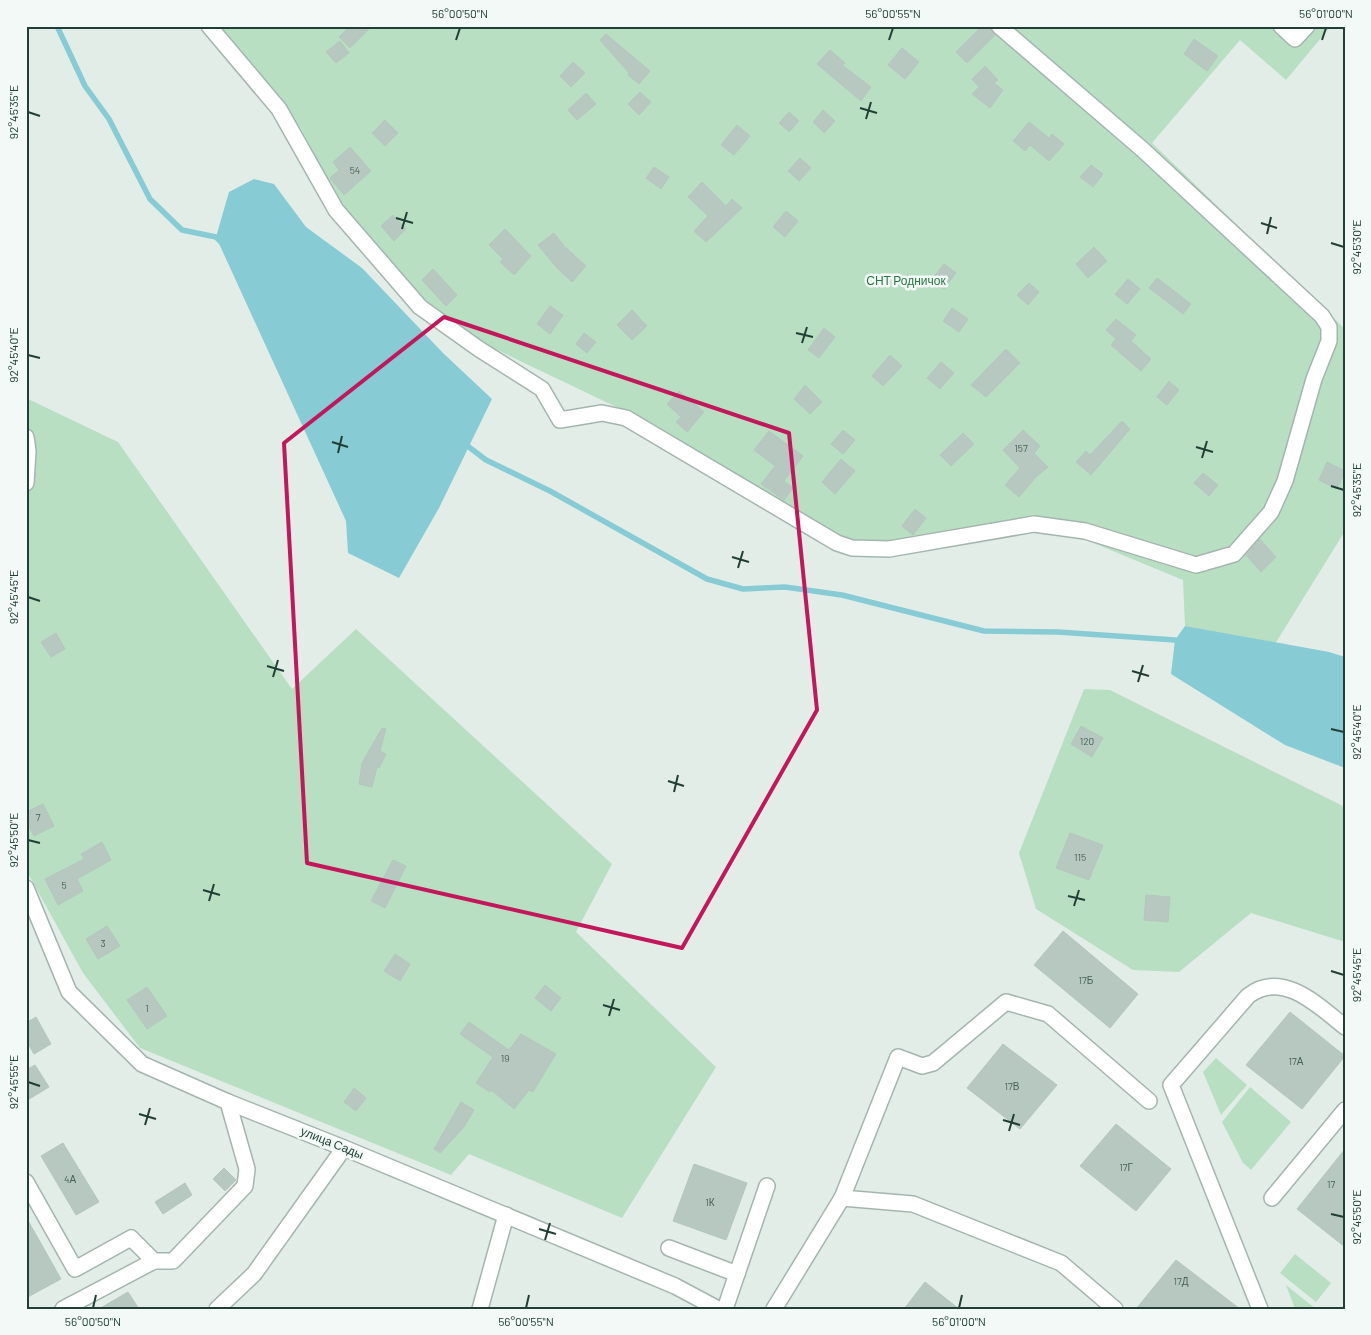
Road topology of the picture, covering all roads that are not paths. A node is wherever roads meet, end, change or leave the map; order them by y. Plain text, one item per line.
1 (209, 26) edge
2 (999, 26) edge
3 (1281, 26) edge
4 (1307, 26) edge
5 (26, 437) edge
6 (26, 483) edge
7 (26, 888) edge
8 (1345, 1027) edge
9 (1149, 1101) dead end
10 (228, 1102) junction
11 (1345, 1110) edge
12 (1339, 1128) edge
13 (344, 1148) junction
14 (26, 1182) edge
15 (768, 1186) dead end
16 (842, 1198) junction
17 (1272, 1198) dead end
18 (506, 1215) junction
19 (669, 1248) dead end
20 (154, 1261) junction
21 (76, 1269) junction
22 (737, 1274) junction
23 (90, 1293) junction
24 (63, 1309) edge
25 (216, 1309) edge
26 (480, 1309) edge
27 (718, 1309) edge
28 (725, 1309) edge
29 (774, 1309) edge
30 (1115, 1309) edge
31 (1260, 1309) edge

1 - 2 street
3 - 4 street
5 - 6 street
7 - 10 street, улица Сады
8 - 31 street
9 - 16 street
10 - 13 street, улица Сады
10 - 20 street
11 - 12 street
12 - 17 street
13 - 18 street, улица Сады
13 - 25 street
14 - 21 street
15 - 22 street
16 - 29 street
16 - 30 street
18 - 26 street
18 - 27 street, улица Сады
19 - 22 street
20 - 21 street
20 - 23 street
21 - 23 street
22 - 28 street
23 - 24 street

